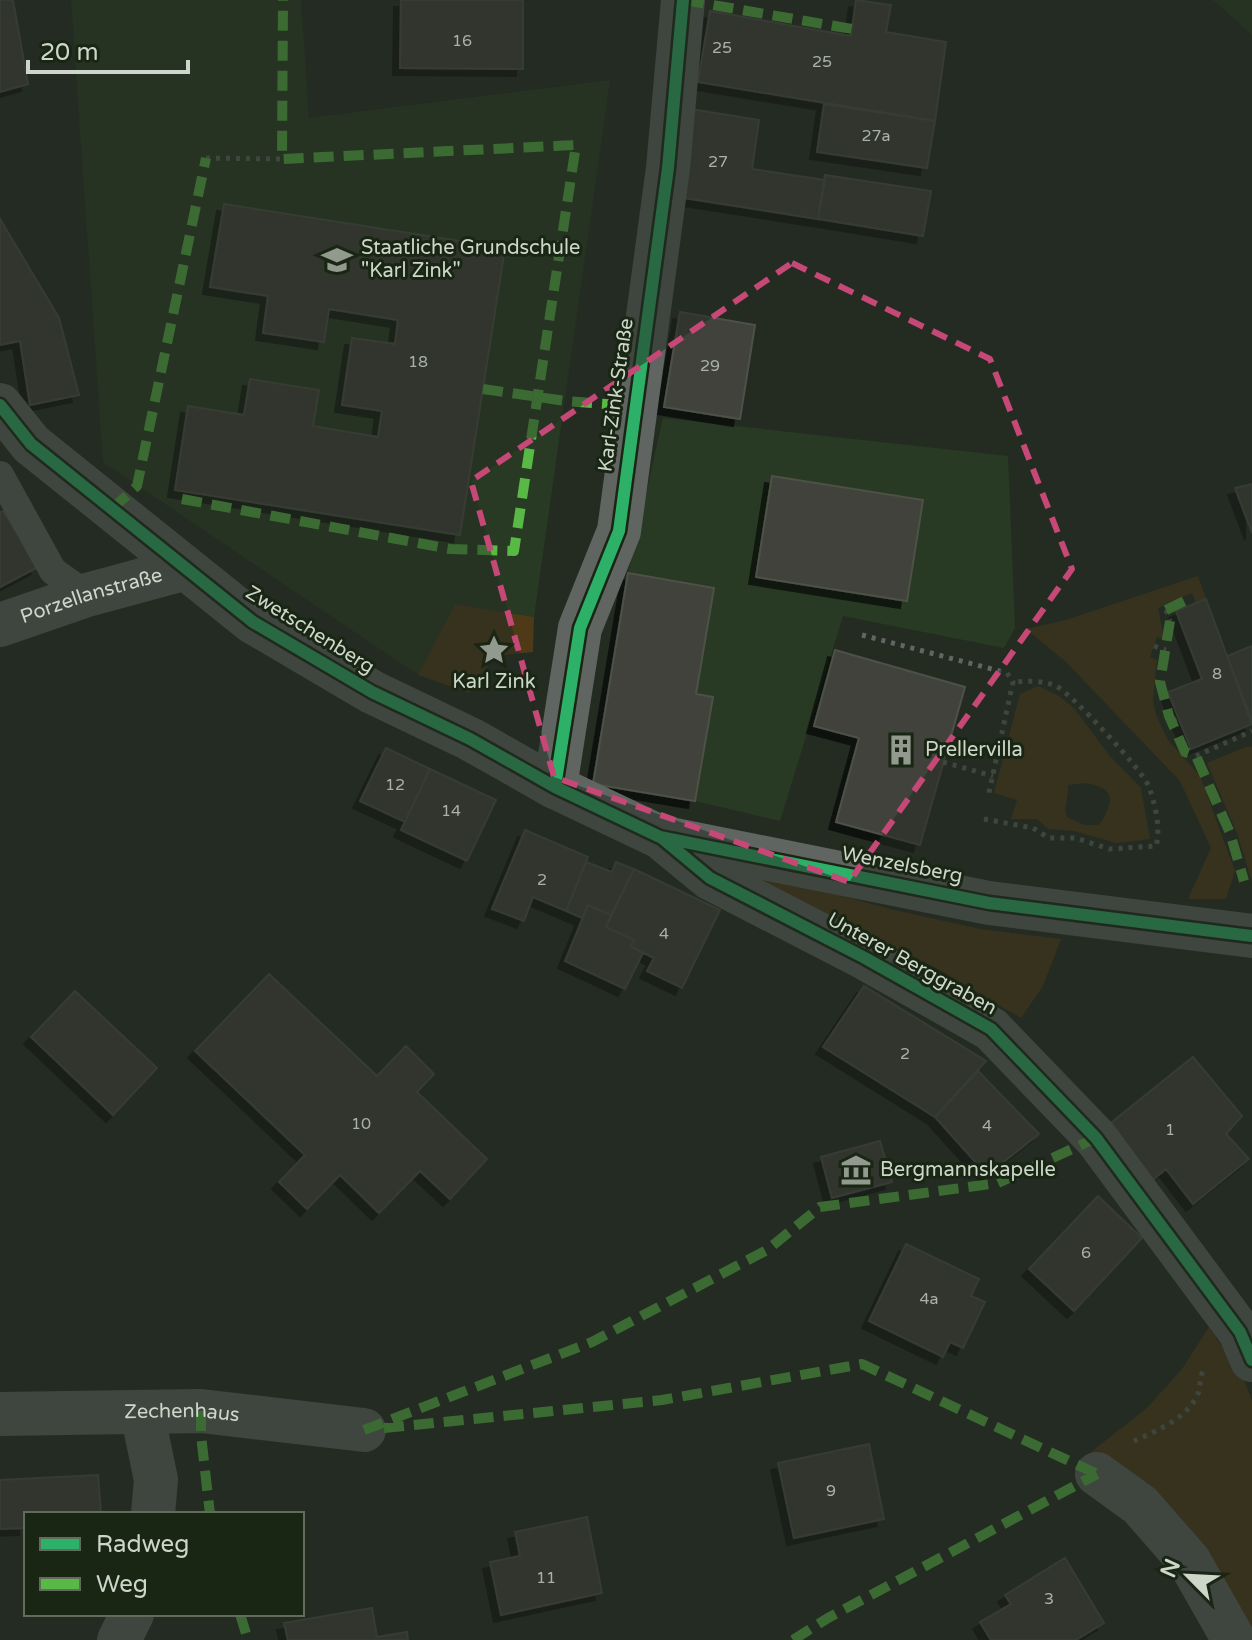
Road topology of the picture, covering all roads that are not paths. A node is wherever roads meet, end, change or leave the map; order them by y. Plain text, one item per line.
1 (683, 0) edge
2 (0, 405) edge
3 (0, 475) edge
4 (183, 569) junction
5 (87, 595) junction
6 (0, 625) edge
7 (555, 787) junction
8 (660, 837) junction
9 (1252, 936) edge
10 (1246, 1346) edge
11 (142, 1412) junction
12 (0, 1414) edge
13 (364, 1430) dead end
14 (1097, 1474) road end
15 (153, 1512) edge
16 (131, 1616) edge
17 (119, 1640) edge
18 (1234, 1640) edge

1 - 7 street, Karl-Zink-Straße
2 - 4 street, Zwetschenberg
3 - 5 lane
4 - 5 street, Porzellanstraße
4 - 7 street, Zwetschenberg
5 - 6 street, Porzellanstraße
7 - 8 street, Wenzelsberg
8 - 9 street, Wenzelsberg
8 - 10 street, Unterer Berggraben
11 - 12 street, Zechenhaus
11 - 13 street, Zechenhaus
11 - 15 street
14 - 18 street
16 - 17 street

